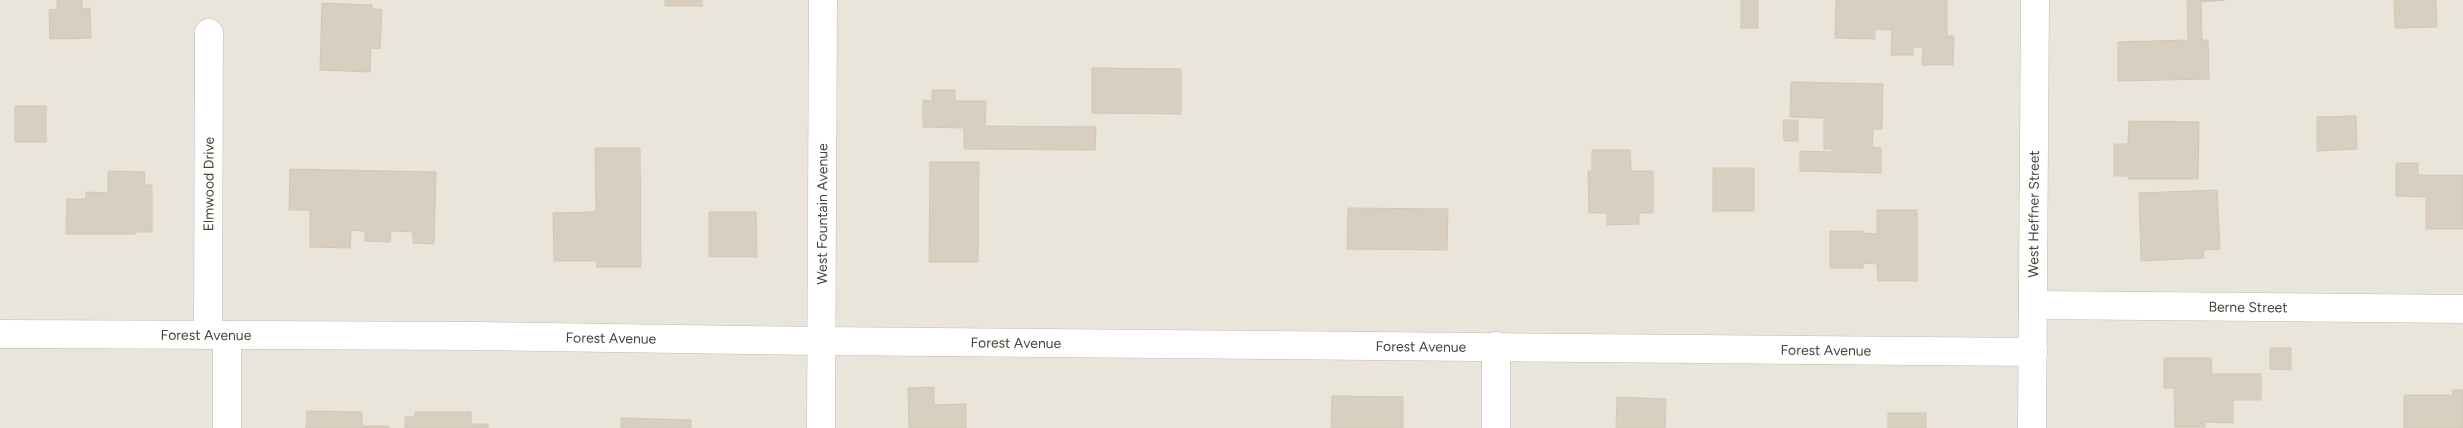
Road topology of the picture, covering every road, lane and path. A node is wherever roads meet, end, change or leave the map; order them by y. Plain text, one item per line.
1 (823, 0) edge
2 (2035, 0) edge
3 (209, 33) dead end
4 (2033, 305) junction
5 (2463, 309) edge
6 (0, 334) edge
7 (217, 335) junction
8 (822, 342) junction
9 (1496, 346) junction
10 (2033, 352) junction
11 (227, 428) edge
12 (821, 428) edge
13 (1496, 428) edge
14 (2032, 428) edge

1 - 8 street, West Fountain Avenue
2 - 4 street, West Heffner Street
3 - 7 street, Elmwood Drive
4 - 5 street, Berne Street
4 - 10 street, West Heffner Street
6 - 7 street, Forest Avenue
7 - 8 street, Forest Avenue
7 - 11 street, Elmwood Drive
8 - 9 street, Forest Avenue
8 - 12 street, West Fountain Avenue
9 - 10 street, Forest Avenue
9 - 13 street
10 - 14 street, West Heffner Street

